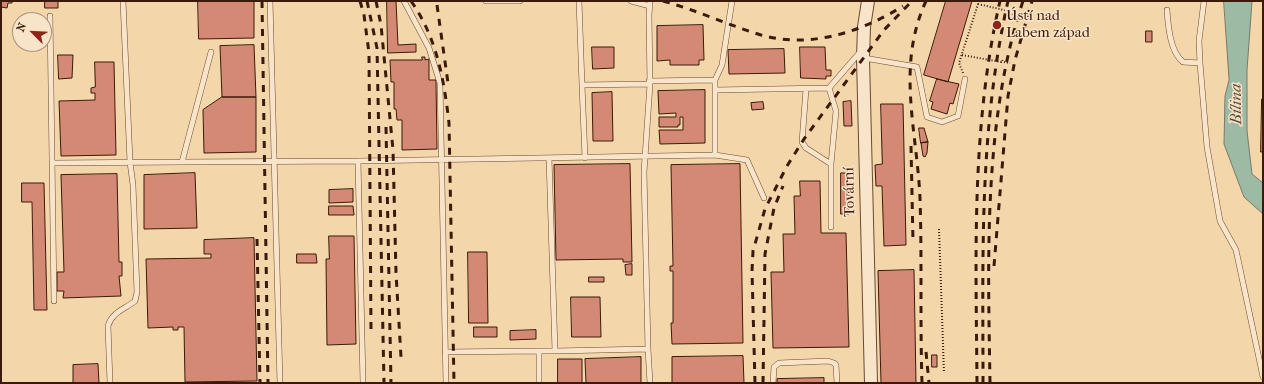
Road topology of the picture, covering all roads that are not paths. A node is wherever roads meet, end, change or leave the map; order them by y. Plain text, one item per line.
1 (123, 1) edge
2 (270, 1) edge
3 (404, 1) edge
4 (486, 1) edge
5 (520, 1) edge
6 (579, 1) edge
7 (631, 1) edge
8 (732, 1) edge
9 (868, 1) edge
10 (1204, 1) edge
11 (650, 3) edge
12 (1167, 10) dead end
13 (51, 52) edge
14 (211, 52) dead end
15 (863, 53) junction
16 (1200, 63) junction
17 (965, 79) road end
18 (715, 80) junction
19 (649, 82) junction
20 (582, 85) junction
21 (828, 88) junction
22 (806, 89) junction
23 (715, 90) junction
24 (715, 155) junction
25 (645, 156) junction
26 (548, 158) junction
27 (585, 158) junction
28 (442, 160) junction
29 (358, 161) junction
30 (130, 162) junction
31 (182, 162) junction
32 (274, 162) junction
33 (53, 163) junction
34 (831, 164) junction
35 (764, 198) dead end
36 (831, 227) dead end
37 (54, 300) dead end
38 (648, 349) junction
39 (538, 351) junction
40 (554, 351) junction
41 (445, 352) junction
42 (1263, 377) edge
43 (110, 383) edge
44 (280, 383) edge
45 (363, 383) edge
46 (446, 383) edge
47 (539, 383) edge
48 (650, 383) edge
49 (773, 383) edge
50 (837, 383) edge
51 (871, 383) edge

1 - 30 lane
2 - 32 lane
3 - 28 lane
4 - 5 lane
6 - 20 lane
7 - 11 lane
8 - 18 lane
9 - 15 street, Tovární
10 - 16 lane
11 - 19 lane
12 - 16 lane
13 - 33 lane
14 - 31 lane
15 - 17 lane
15 - 21 lane
15 - 51 street, Tovární
16 - 42 lane
18 - 19 lane
18 - 23 lane
19 - 20 lane
19 - 25 lane
20 - 27 lane
21 - 22 lane
21 - 34 lane
22 - 23 lane
22 - 34 lane
23 - 24 lane
24 - 25 lane
24 - 35 lane
25 - 27 lane
25 - 38 lane
26 - 27 lane
26 - 28 lane
26 - 40 lane
28 - 29 lane
28 - 41 lane
29 - 32 lane
29 - 45 lane
30 - 31 lane
30 - 33 lane
30 - 43 lane
31 - 32 lane
32 - 44 lane
33 - 37 lane
34 - 36 lane
38 - 40 lane
38 - 48 lane
39 - 40 lane
39 - 41 lane
39 - 47 lane
41 - 46 lane
49 - 50 lane

